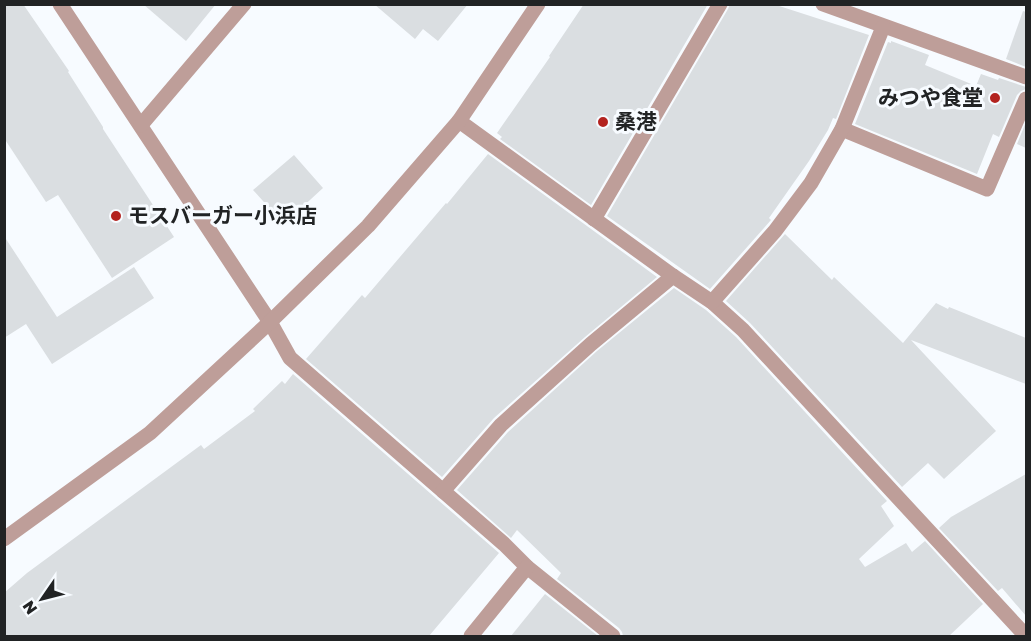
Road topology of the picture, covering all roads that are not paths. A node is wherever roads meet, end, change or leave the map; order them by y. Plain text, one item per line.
1 (60, 4) edge
2 (244, 4) edge
3 (538, 4) edge
4 (720, 4) edge
5 (823, 4) edge
6 (883, 27) junction
7 (1026, 77) edge
8 (1026, 99) edge
9 (459, 121) junction
10 (141, 125) junction
11 (842, 129) junction
12 (594, 219) junction
13 (673, 276) junction
14 (712, 302) junction
15 (270, 321) junction
16 (442, 490) junction
17 (4, 538) edge
18 (527, 567) junction
19 (471, 636) edge
20 (613, 636) edge
21 (1026, 636) edge

1 - 10 street
2 - 10 street
3 - 9 street
4 - 12 street
5 - 6 street
6 - 7 street
6 - 11 street
8 - 11 street
9 - 12 street
9 - 15 street
10 - 15 street
11 - 14 street
12 - 13 street
13 - 14 street
13 - 16 street
14 - 21 street
15 - 16 street
15 - 17 street
16 - 18 street
18 - 19 street
18 - 20 street

